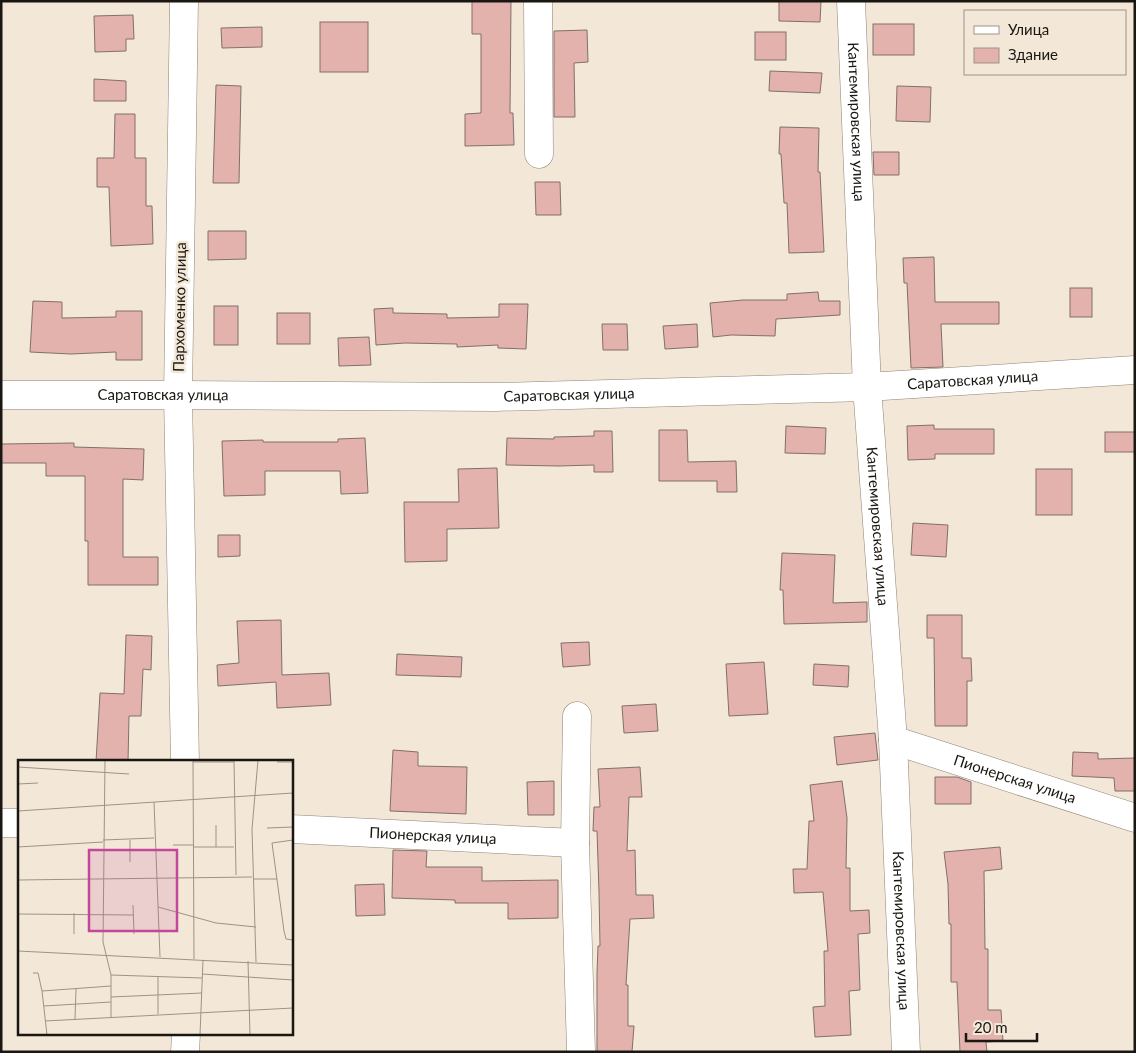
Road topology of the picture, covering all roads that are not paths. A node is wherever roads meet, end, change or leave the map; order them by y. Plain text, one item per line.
1 (184, 1) edge
2 (538, 1) edge
3 (851, 1) edge
4 (539, 154) dead end
5 (1135, 370) edge
6 (866, 387) junction
7 (1, 395) edge
8 (178, 395) junction
9 (577, 716) dead end
10 (894, 740) junction
11 (185, 760) edge
12 (1135, 818) edge
13 (1, 823) edge
14 (18, 823) edge
15 (292, 829) edge
16 (574, 843) junction
17 (186, 1036) edge
18 (186, 1052) edge
19 (581, 1052) edge
20 (906, 1052) edge

1 - 8 street, Пархоменко улица
2 - 4 street
3 - 6 street, Кантемировская улица
5 - 6 street, Саратовская улица
6 - 8 street, Саратовская улица
6 - 10 street, Кантемировская улица
7 - 8 street, Саратовская улица
8 - 11 street, Пархоменко улица
9 - 16 street
10 - 12 street, Пионерская улица
10 - 20 street, Кантемировская улица
13 - 14 street
15 - 16 street, Пионерская улица
16 - 19 street
17 - 18 street

